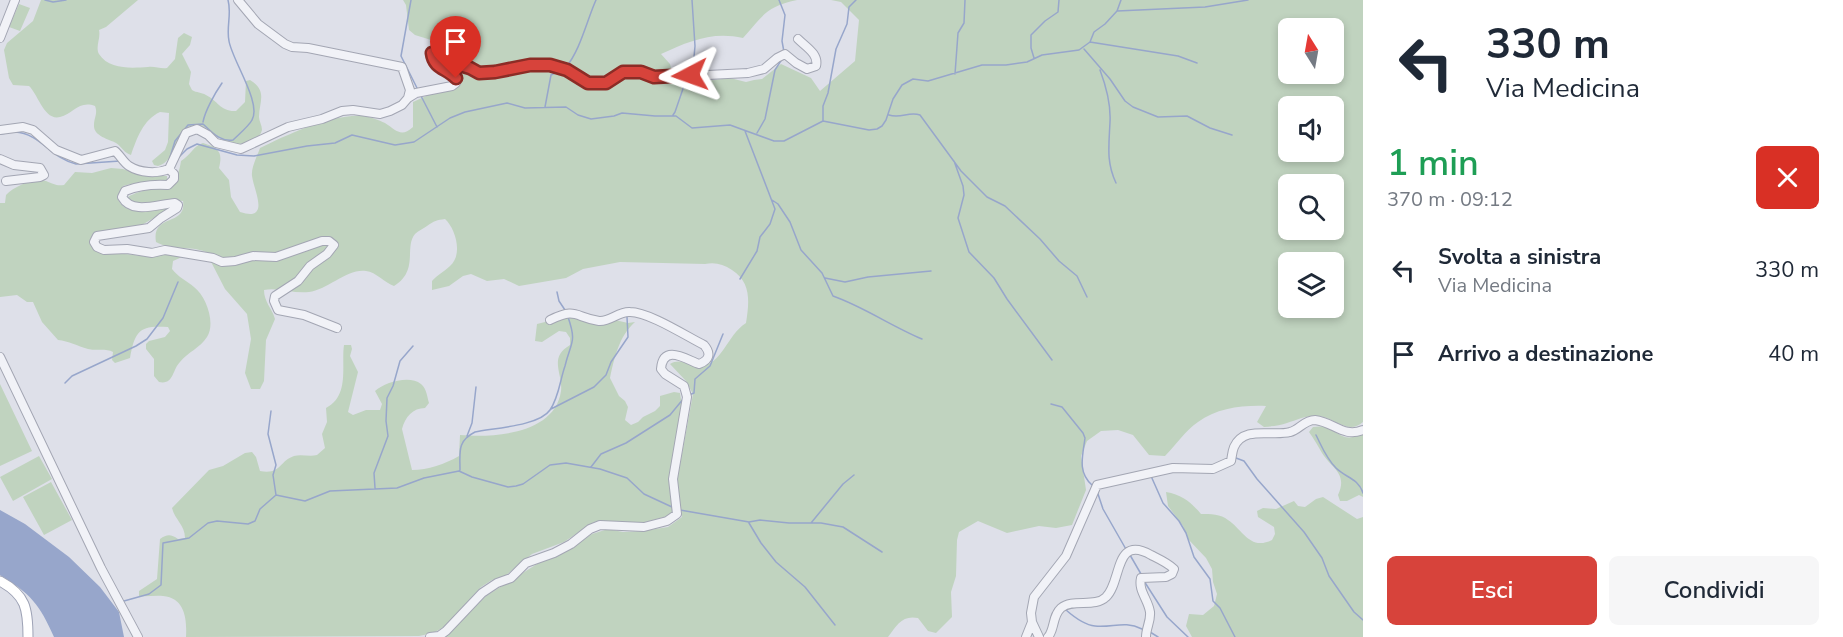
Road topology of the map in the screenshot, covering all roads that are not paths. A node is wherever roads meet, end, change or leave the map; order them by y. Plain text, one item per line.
1 (15, 0) edge
2 (238, 0) edge
3 (0, 38) edge
4 (798, 39) dead end
5 (408, 98) junction
6 (0, 130) edge
7 (0, 159) edge
8 (169, 170) junction
9 (6, 181) dead end
10 (550, 320) dead end
11 (337, 328) dead end
12 (0, 357) edge
13 (1363, 430) edge
14 (0, 581) edge
15 (1032, 622) junction
16 (1028, 635) edge
17 (28, 637) edge
18 (138, 637) edge
19 (430, 637) edge
20 (1040, 637) edge
21 (1048, 637) edge
22 (1146, 637) edge

1 - 3 street
2 - 5 street
4 - 5 street
5 - 8 street
6 - 8 street
7 - 9 street
8 - 11 street
10 - 19 street
12 - 18 street
13 - 15 street
14 - 17 main road
15 - 16 street
15 - 20 street
21 - 22 street

